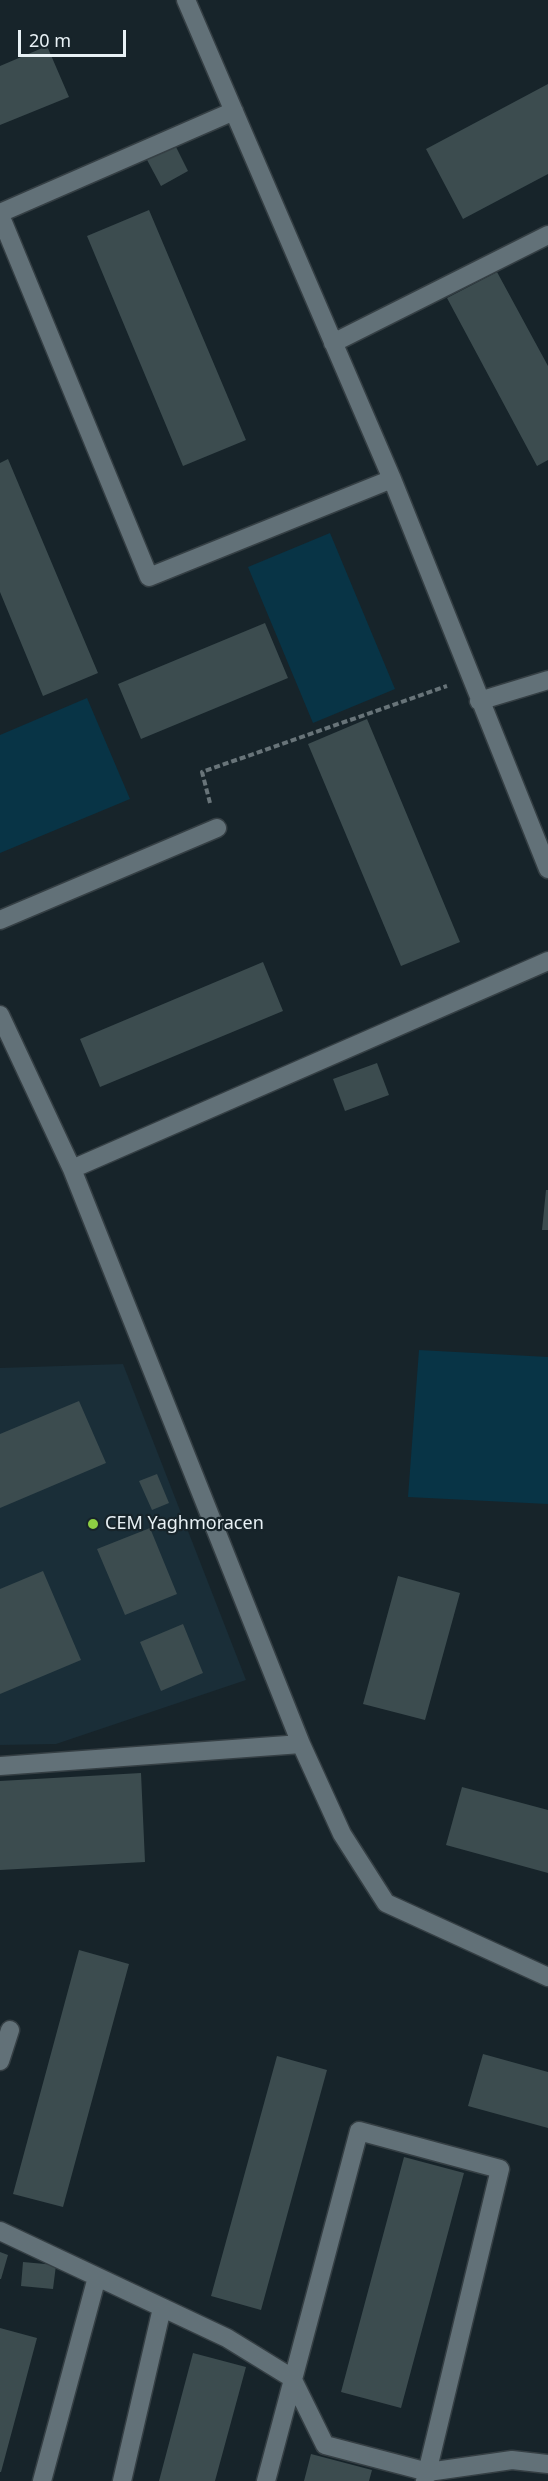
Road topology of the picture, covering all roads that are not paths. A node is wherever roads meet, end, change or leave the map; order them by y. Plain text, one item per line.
1 (186, 0) edge
2 (234, 111) junction
3 (0, 214) edge
4 (548, 235) edge
5 (333, 343) junction
6 (392, 479) junction
7 (548, 680) edge
8 (479, 701) junction
9 (217, 828) road end
10 (548, 868) edge
11 (0, 920) edge
12 (548, 961) edge
13 (0, 1015) edge
14 (72, 1169) junction
15 (301, 1744) junction
16 (0, 1766) edge
17 (548, 1977) edge
18 (10, 2030) dead end
19 (0, 2061) edge
20 (0, 2231) edge
21 (96, 2277) junction
22 (162, 2308) junction
23 (292, 2378) junction
24 (548, 2464) edge
25 (427, 2476) edge
26 (42, 2481) edge
27 (122, 2481) edge
28 (266, 2481) edge

1 - 2 street
2 - 3 street
2 - 5 street
3 - 6 street
4 - 5 street
5 - 6 street
6 - 8 street
7 - 8 street
8 - 10 street
9 - 11 street
12 - 14 street
13 - 14 street
14 - 15 street
15 - 16 street
15 - 17 street
18 - 19 street
20 - 21 street
21 - 22 street
21 - 26 street
22 - 23 street
22 - 27 street
23 - 25 street
23 - 25 street
23 - 28 street
24 - 25 street

